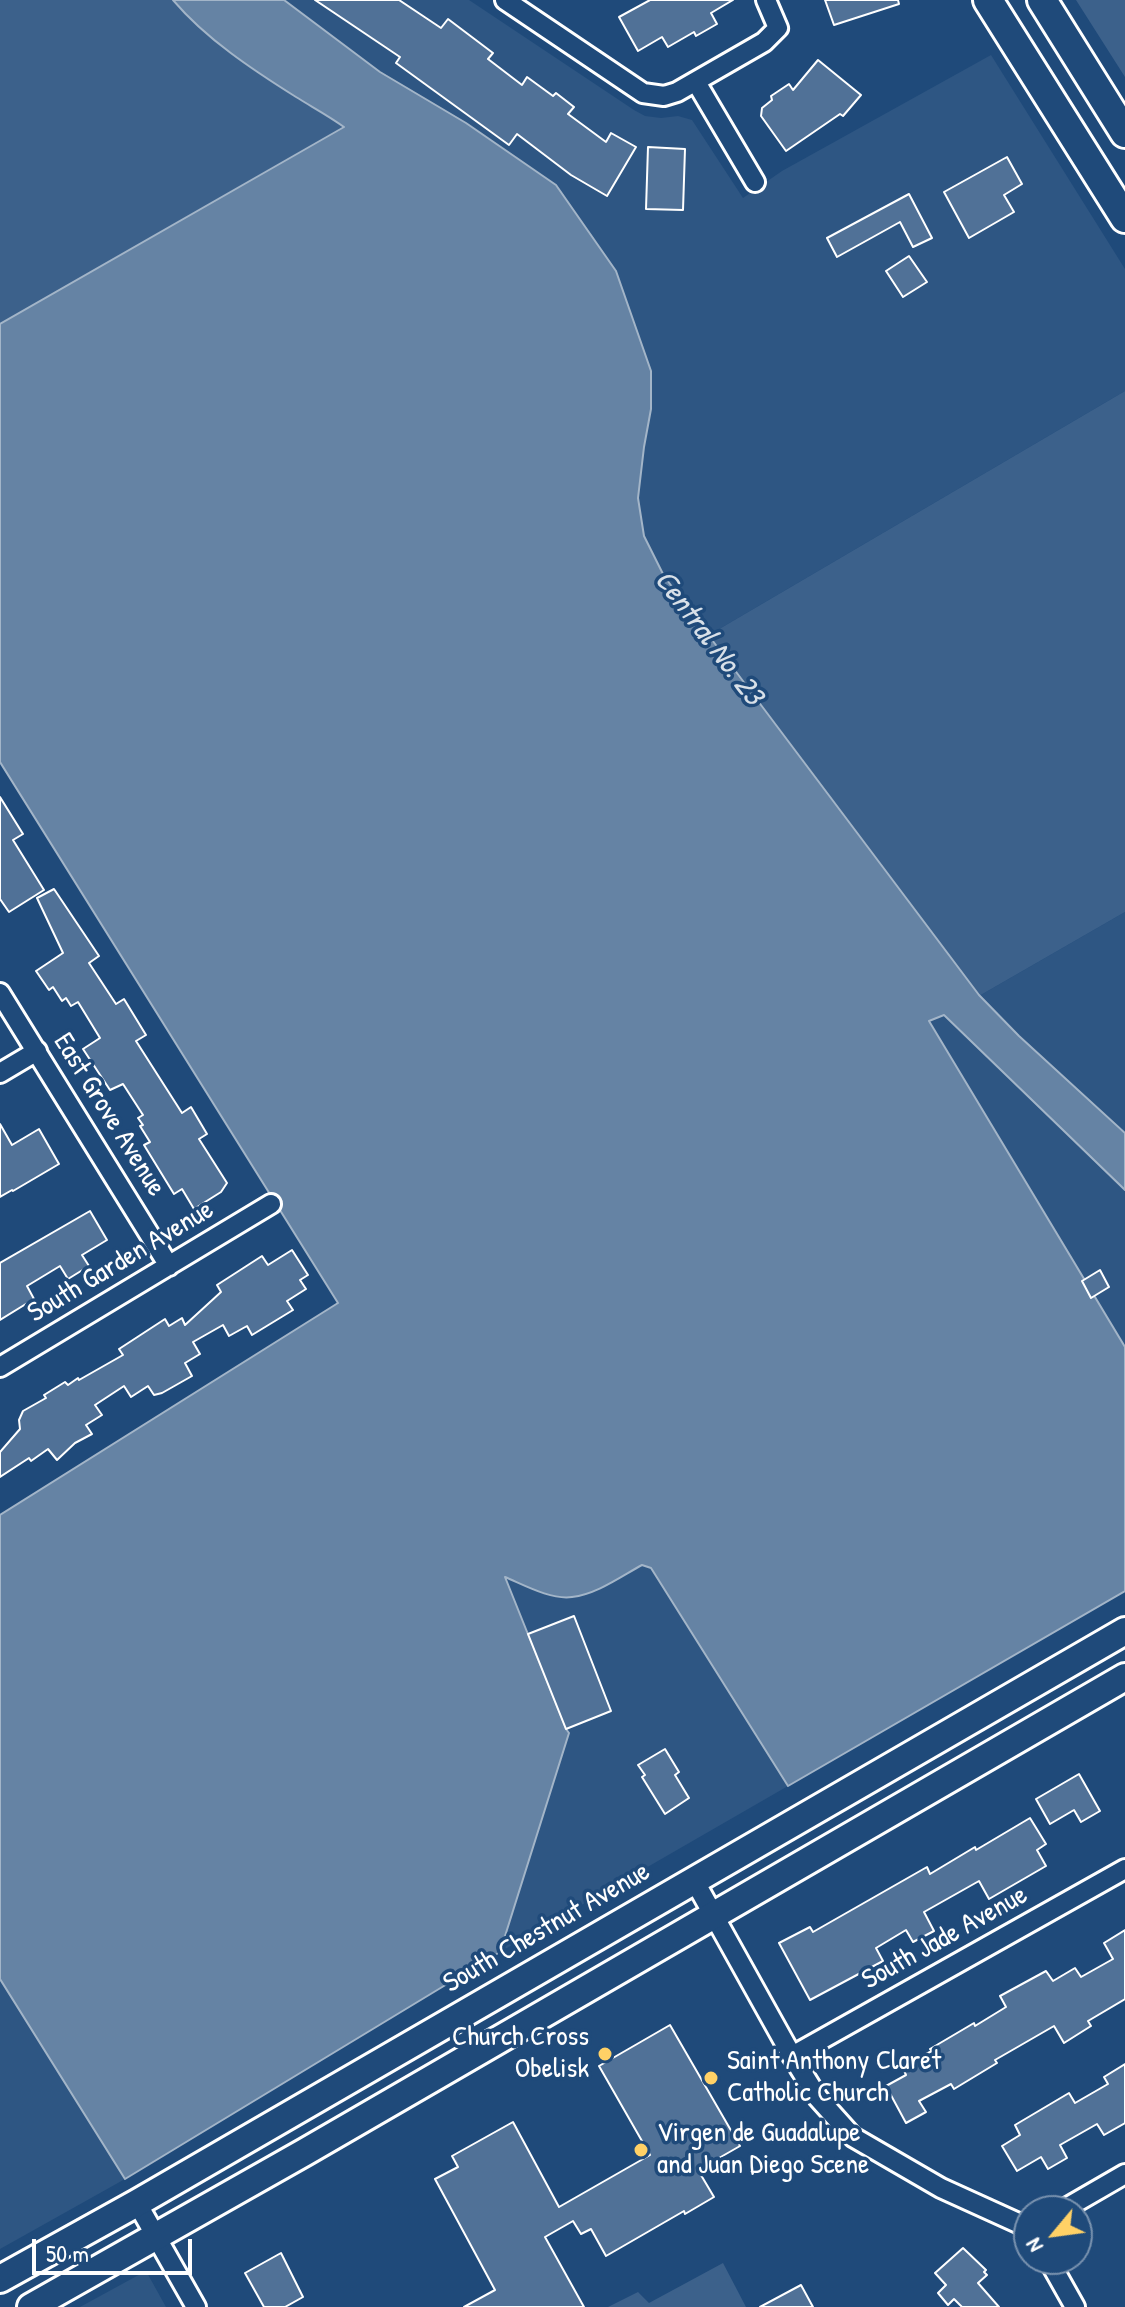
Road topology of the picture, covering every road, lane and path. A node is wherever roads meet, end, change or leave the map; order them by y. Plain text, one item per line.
1 (505, 0) edge
2 (766, 0) edge
3 (988, 0) edge
4 (1042, 0) edge
5 (696, 82) junction
6 (1125, 133) edge
7 (755, 182) dead end
8 (1125, 218) edge
9 (0, 993) edge
10 (37, 1051) junction
11 (0, 1073) edge
12 (271, 1204) dead end
13 (169, 1266) junction
14 (0, 1367) edge
15 (1125, 1631) edge
16 (1125, 1677) edge
17 (1125, 1869) edge
18 (694, 1880) junction
19 (714, 1915) junction
20 (792, 2056) junction
21 (1125, 2174) edge
22 (1089, 2195) edge
23 (137, 2203) junction
24 (1013, 2221) edge
25 (157, 2237) junction
26 (1057, 2275) edge
27 (0, 2279) edge
28 (31, 2307) edge
29 (196, 2307) edge
30 (1075, 2307) edge

1 - 5 street
2 - 5 street
3 - 8 main road
4 - 6 main road
5 - 7 street
9 - 10 street, East Grove Avenue
10 - 11 street
10 - 13 street, East Grove Avenue
12 - 13 street, South Garden Avenue
13 - 14 street, South Garden Avenue
15 - 18 main road, South Chestnut Avenue
16 - 19 main road
17 - 20 street, South Jade Avenue
18 - 19 street
18 - 23 main road, South Chestnut Avenue
19 - 20 street
19 - 25 main road
20 - 24 street
21 - 22 street
23 - 25 street
23 - 27 main road, South Chestnut Avenue
25 - 28 main road
25 - 29 street
26 - 30 street

